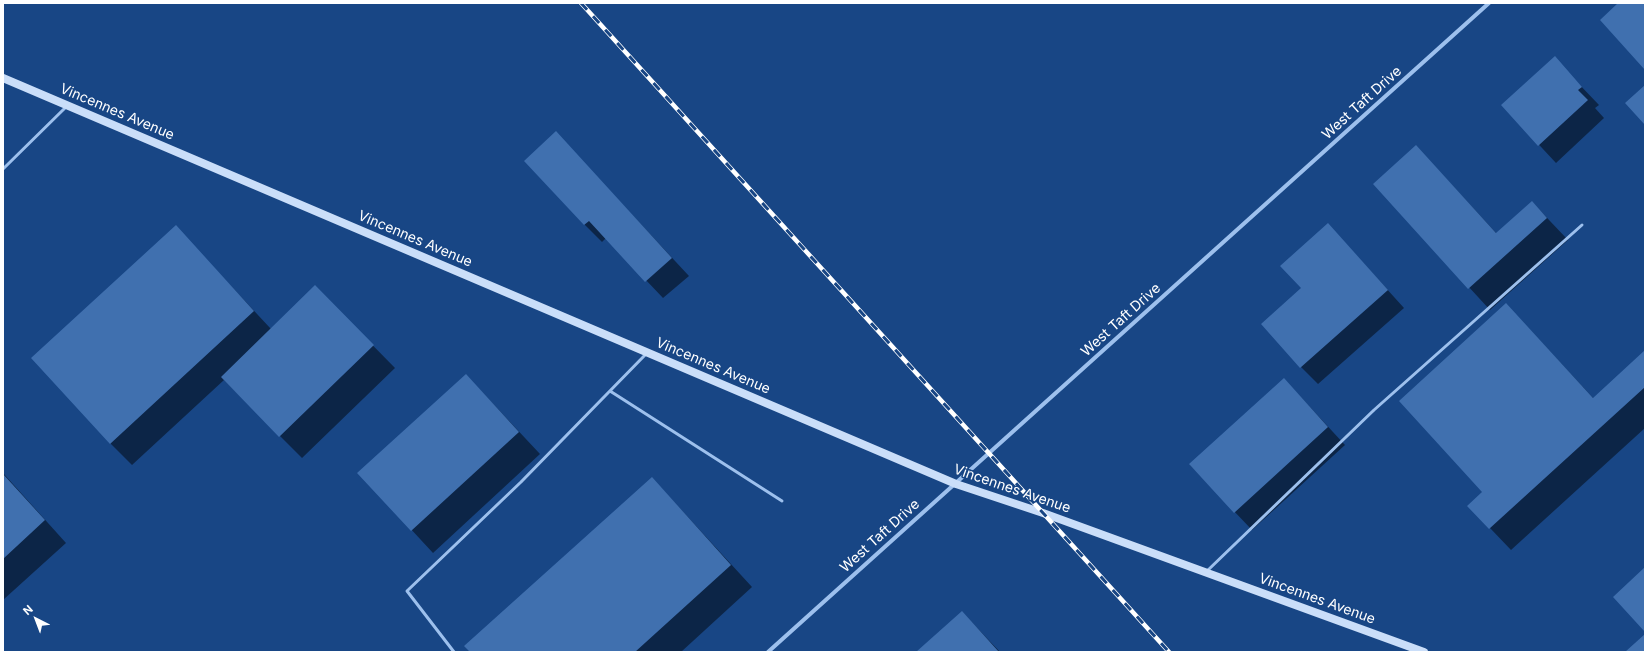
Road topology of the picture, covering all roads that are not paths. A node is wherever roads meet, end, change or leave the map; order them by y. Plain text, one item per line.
1 (1489, 3) edge
2 (3, 78) edge
3 (68, 105) junction
4 (3, 168) edge
5 (1582, 225) dead end
6 (647, 352) junction
7 (610, 391) junction
8 (956, 484) junction
9 (782, 501) dead end
10 (1206, 572) junction
11 (454, 652) edge
12 (768, 652) edge
13 (1424, 652) edge

1 - 8 street, West Taft Drive
2 - 3 street, Vincennes Avenue
3 - 4 lane
3 - 6 street, Vincennes Avenue
5 - 10 lane
6 - 7 lane
6 - 8 street, Vincennes Avenue
7 - 9 lane
7 - 11 lane
8 - 10 street, Vincennes Avenue
8 - 12 street, West Taft Drive
10 - 13 street, Vincennes Avenue

